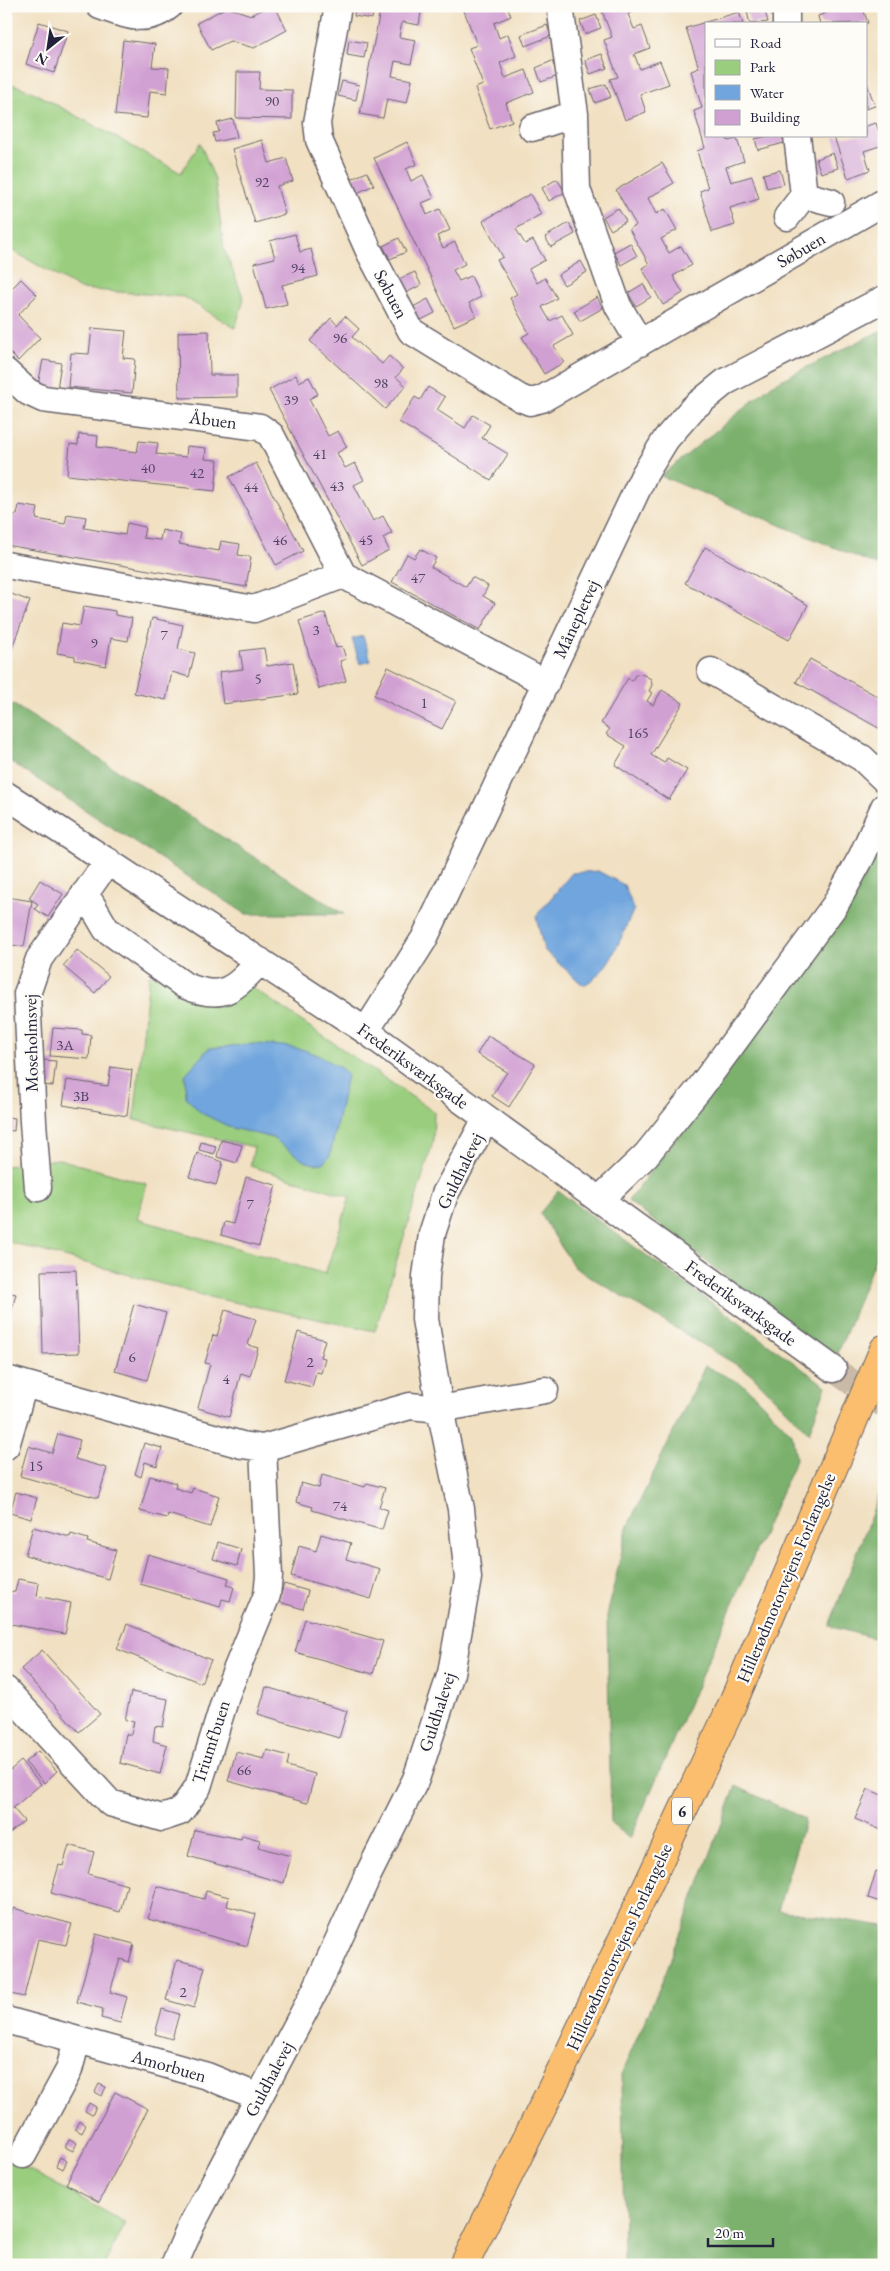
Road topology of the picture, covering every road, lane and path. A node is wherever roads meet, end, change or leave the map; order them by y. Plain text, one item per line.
1 (100, 6) edge
2 (169, 6) edge
3 (338, 6) edge
4 (560, 6) edge
5 (786, 6) edge
6 (786, 22) edge
7 (576, 114) junction
8 (532, 128) dead end
9 (798, 138) edge
10 (804, 195) junction
11 (831, 202) dead end
12 (884, 202) edge
13 (787, 217) dead end
14 (884, 299) edge
15 (640, 343) junction
16 (6, 372) edge
17 (6, 564) edge
18 (343, 575) junction
19 (711, 671) dead end
20 (546, 684) junction
21 (884, 779) edge
22 (6, 795) edge
23 (884, 807) edge
24 (108, 861) junction
25 (85, 893) junction
26 (260, 962) junction
27 (366, 1031) junction
28 (486, 1119) junction
29 (38, 1188) dead end
30 (599, 1200) junction
31 (884, 1349) edge
32 (833, 1369) tunnel mouth
33 (15, 1382) edge
34 (545, 1390) dead end
35 (440, 1408) junction
36 (6, 1446) edge
37 (264, 1448) junction
38 (6, 1690) edge
39 (6, 2020) edge
40 (77, 2040) junction
41 (259, 2098) junction
42 (23, 2155) dead end
43 (174, 2265) edge
44 (464, 2265) edge

1 - 2 street
3 - 15 street, Søbuen
4 - 7 street
5 - 6 street
7 - 8 street
7 - 15 street
9 - 10 street
10 - 11 street
10 - 13 street, Søbuen
12 - 15 street, Søbuen
14 - 20 street, Månepletvej
16 - 18 street, Åbuen
17 - 18 street
18 - 20 street
19 - 21 street
20 - 27 street, Månepletvej
22 - 24 street, Frederiksværksgade
23 - 30 street
24 - 25 street, Moseholmsvej
24 - 26 street, Frederiksværksgade
25 - 26 street
25 - 29 street, Moseholmsvej
26 - 27 street, Frederiksværksgade
27 - 28 street, Frederiksværksgade
28 - 30 street, Frederiksværksgade
28 - 35 street, Guldhalevej
30 - 32 street, Frederiksværksgade
31 - 44 highway, Hillerødmotorvejens Forlængelse / 6
33 - 36 street
33 - 37 street
34 - 35 street
35 - 37 street
35 - 41 street, Guldhalevej
37 - 38 street, Triumfbuen
39 - 40 street, Amorbuen
40 - 41 street, Amorbuen
40 - 42 street
41 - 43 street, Guldhalevej

